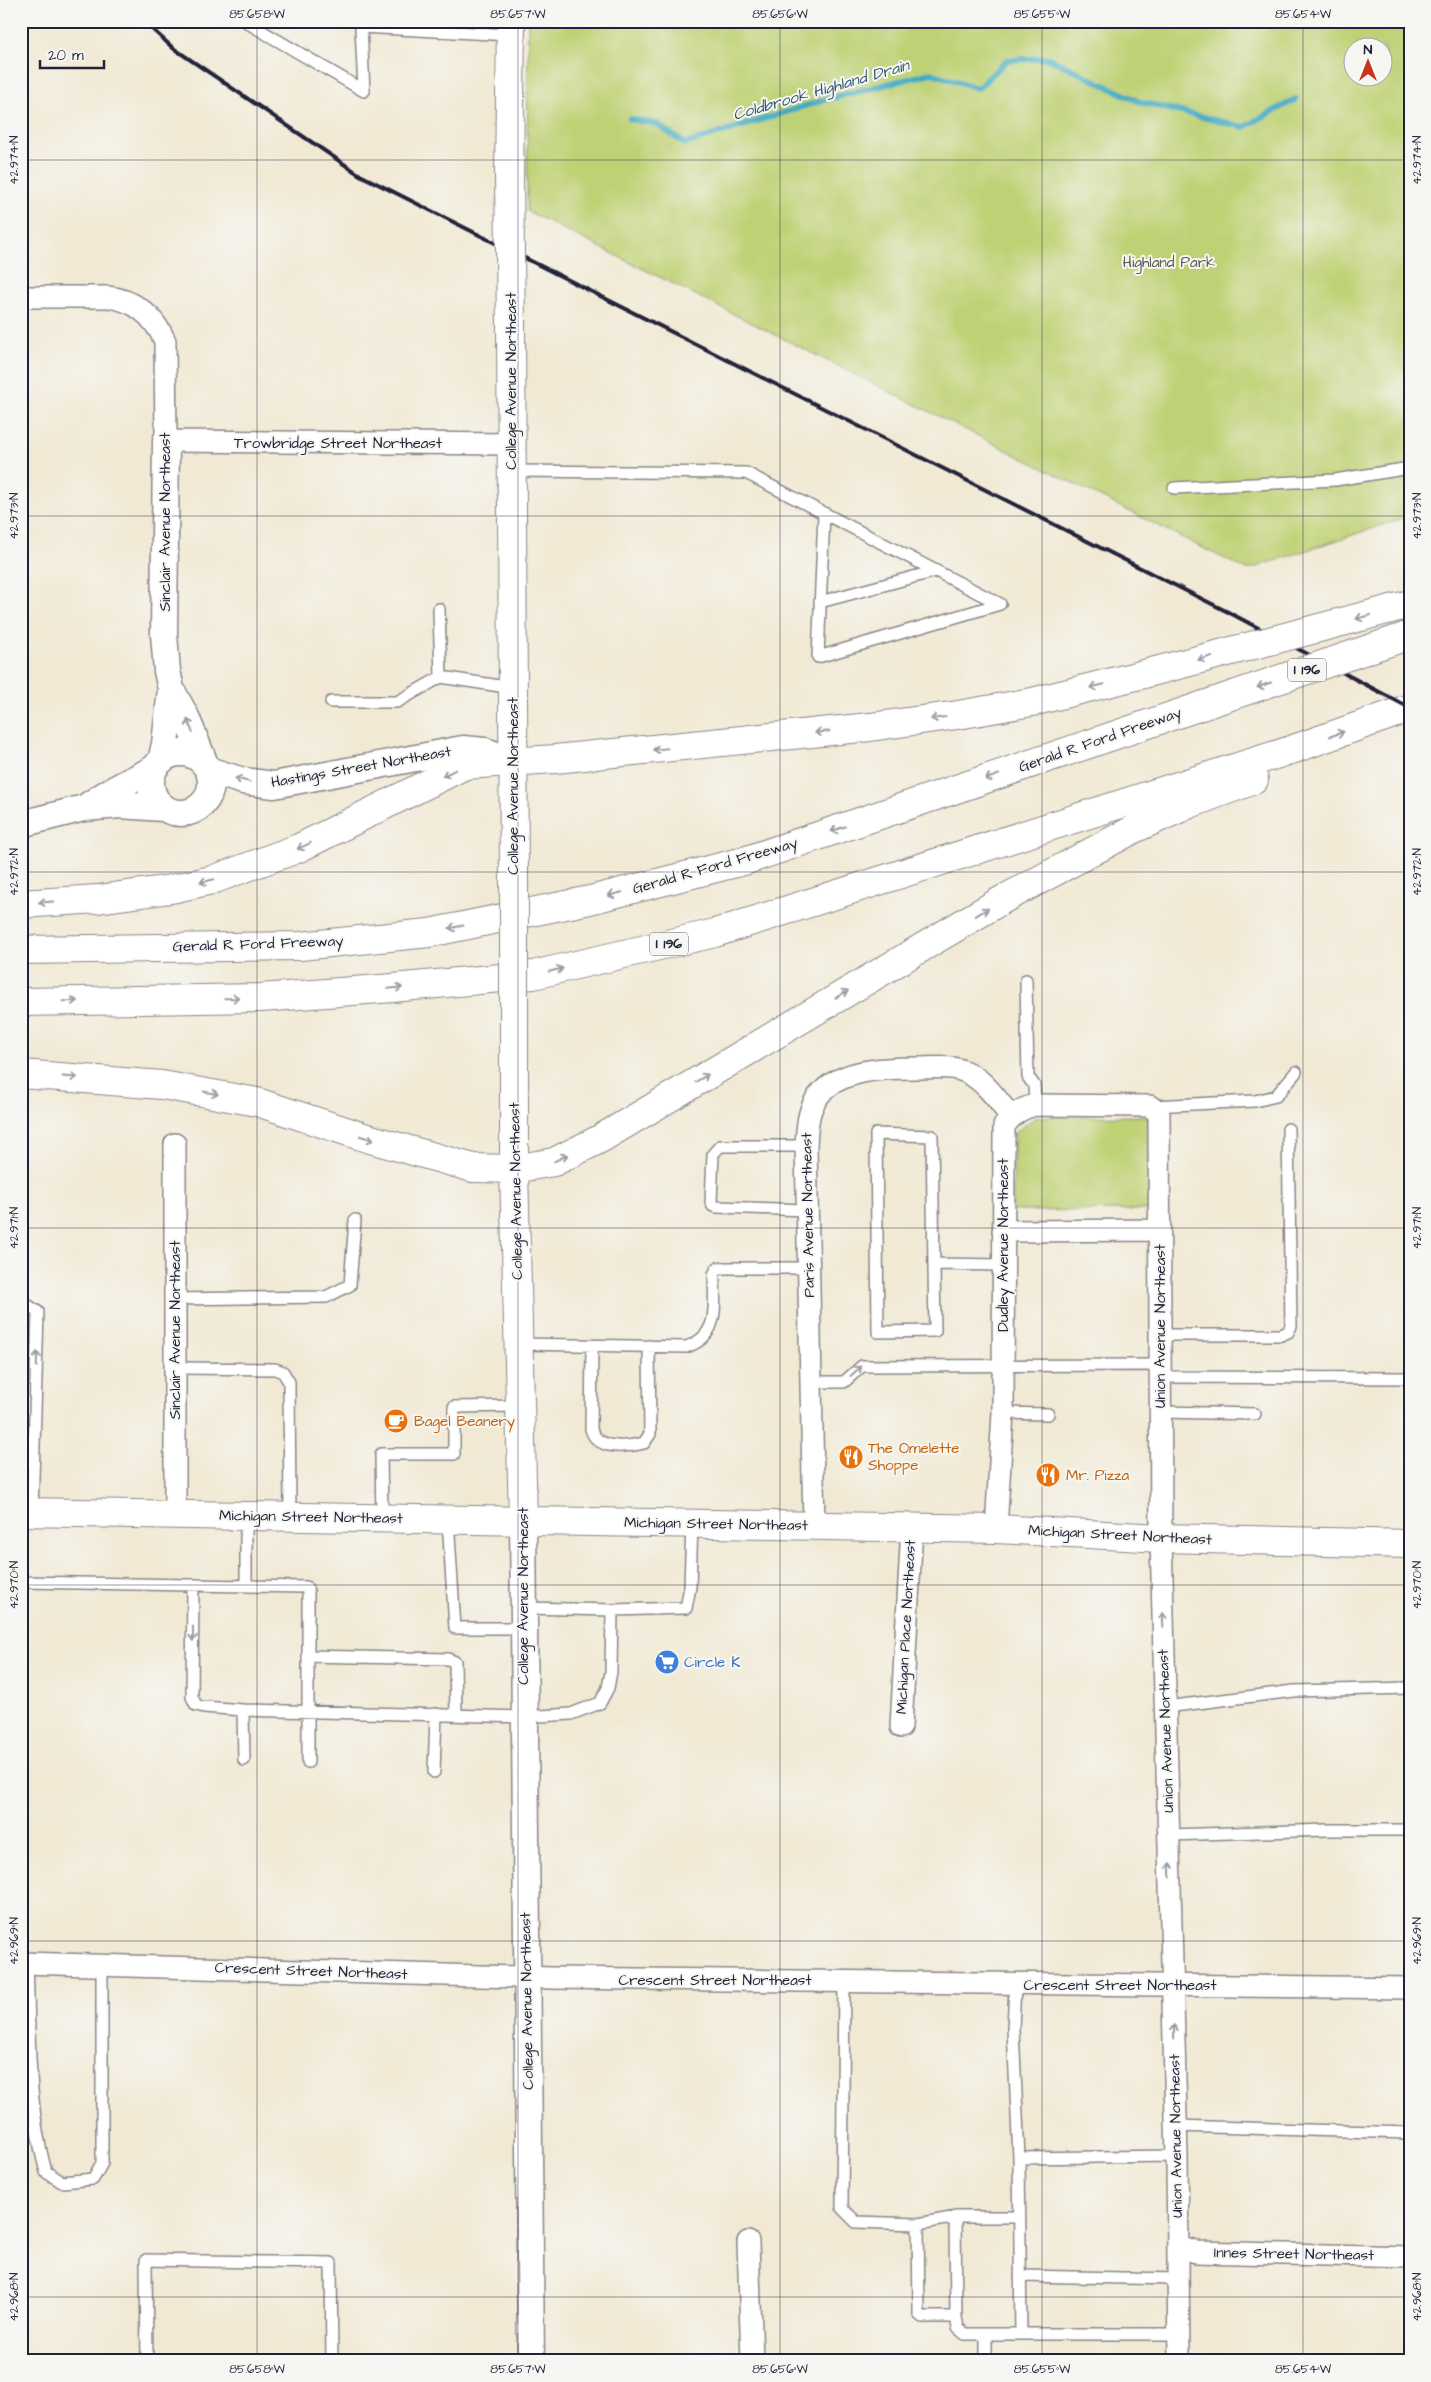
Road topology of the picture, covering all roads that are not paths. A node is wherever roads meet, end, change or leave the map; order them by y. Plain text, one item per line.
1 (248, 24) dead end
2 (511, 28) edge
3 (21, 297) edge
4 (166, 441) junction
5 (511, 444) junction
6 (1410, 468) edge
7 (512, 471) junction
8 (1174, 488) dead end
9 (824, 514) junction
10 (936, 571) junction
11 (820, 602) junction
12 (1410, 604) edge
13 (439, 609) dead end
14 (1410, 635) edge
15 (441, 677) junction
16 (513, 688) junction
17 (171, 689) junction
18 (331, 702) dead end
19 (1410, 708) edge
20 (1291, 750) junction
21 (513, 761) junction
22 (158, 765) junction
23 (207, 767) junction
24 (84, 808) junction
25 (164, 808) junction
26 (21, 824) edge
27 (21, 904) edge
28 (21, 950) edge
29 (1026, 980) dead end
30 (21, 1002) edge
31 (1296, 1072) dead end
32 (21, 1074) edge
33 (1035, 1105) junction
34 (1150, 1106) junction
35 (1011, 1117) junction
36 (1288, 1129) dead end
37 (175, 1144) dead end
38 (806, 1146) junction
39 (514, 1169) junction
40 (807, 1210) junction
41 (355, 1220) dead end
42 (1159, 1230) junction
43 (1003, 1231) junction
44 (934, 1264) junction
45 (1003, 1265) junction
46 (809, 1268) junction
47 (175, 1299) junction
48 (21, 1301) edge
49 (1160, 1335) junction
50 (518, 1344) junction
51 (592, 1346) junction
52 (649, 1346) junction
53 (1003, 1366) junction
54 (175, 1368) junction
55 (1160, 1371) junction
56 (1410, 1378) edge
57 (811, 1382) junction
58 (520, 1406) junction
59 (1161, 1412) junction
60 (1003, 1413) junction
61 (1048, 1414) dead end
62 (1255, 1414) dead end
63 (21, 1442) edge
64 (34, 1442) junction
65 (27, 1512) edge
66 (175, 1516) junction
67 (246, 1517) junction
68 (290, 1517) junction
69 (382, 1518) junction
70 (448, 1518) junction
71 (523, 1519) junction
72 (692, 1523) junction
73 (814, 1526) junction
74 (912, 1527) junction
75 (996, 1529) junction
76 (1161, 1538) junction
77 (1410, 1544) edge
78 (21, 1575) edge
79 (21, 1582) edge
80 (193, 1585) junction
81 (246, 1586) junction
82 (612, 1610) junction
83 (524, 1618) junction
84 (308, 1656) junction
85 (1410, 1688) edge
86 (1166, 1707) junction
87 (243, 1710) junction
88 (308, 1711) junction
89 (436, 1714) junction
90 (456, 1715) junction
91 (524, 1717) junction
92 (901, 1727) dead end
93 (244, 1760) dead end
94 (308, 1762) dead end
95 (434, 1772) dead end
96 (1410, 1830) edge
97 (1169, 1835) junction
98 (24, 1963) edge
99 (102, 1965) junction
100 (526, 1978) junction
101 (844, 1981) junction
102 (1173, 1984) junction
103 (1015, 1985) junction
104 (1410, 1988) edge
105 (1176, 2126) junction
106 (1410, 2133) edge
107 (1177, 2156) junction
108 (1018, 2158) junction
109 (955, 2217) junction
110 (1019, 2217) junction
111 (918, 2224) junction
112 (748, 2242) dead end
113 (1178, 2247) junction
114 (1410, 2257) edge
115 (1020, 2276) junction
116 (1178, 2279) junction
117 (956, 2317) junction
118 (986, 2334) junction
119 (1021, 2334) junction
120 (1179, 2334) junction
121 (147, 2361) edge
122 (332, 2361) edge
123 (531, 2361) edge
124 (752, 2361) edge
125 (986, 2361) edge
126 (1179, 2361) edge

1 - 2 lane
2 - 5 main road, College Avenue Northeast, bridge
3 - 4 street, Sinclair Avenue Northeast
4 - 5 street, Trowbridge Street Northeast
4 - 17 street, Sinclair Avenue Northeast
5 - 7 main road, College Avenue Northeast
6 - 8 lane
7 - 9 lane
7 - 16 main road, College Avenue Northeast
9 - 10 lane
9 - 11 lane
10 - 11 lane
10 - 11 lane
12 -> 21 main road, bridge
13 - 15 lane
14 -> 28 main road, Gerald R Ford Freeway / I 196, bridge
15 - 16 lane
15 - 18 lane
16 - 21 main road, College Avenue Northeast
17 - 22 street, Sinclair Avenue Northeast
23 -> 17 street, Sinclair Avenue Northeast
20 -> 19 main road, I 196
30 -> 20 main road, I 196
39 -> 20 main road
21 -> 23 street, Hastings Street Northeast
21 -> 27 main road
21 - 39 main road, College Avenue Northeast, bridge
22 - 23 street
22 - 24 street
22 - 25 street
23 - 25 street
24 - 25 street
24 - 26 street
29 - 33 lane
31 - 34 lane
32 -> 39 main road
33 - 34 street
33 - 35 street
34 - 42 street, Union Avenue Northeast
35 - 38 street, Paris Avenue Northeast
35 - 43 street, Dudley Avenue Northeast
36 - 49 lane
37 - 47 street, Sinclair Avenue Northeast
38 - 40 street, Paris Avenue Northeast
38 - 40 lane
39 - 50 main road, College Avenue Northeast
40 - 46 street, Paris Avenue Northeast
41 - 47 lane
42 - 43 street
42 - 49 street, Union Avenue Northeast
43 - 45 street, Dudley Avenue Northeast
44 - 44 lane
44 - 45 lane
45 - 53 street, Dudley Avenue Northeast
46 - 52 lane
46 - 57 street, Paris Avenue Northeast
47 - 54 street, Sinclair Avenue Northeast
64 -> 48 lane
49 - 55 street, Union Avenue Northeast
50 - 51 lane
50 - 58 main road, College Avenue Northeast
51 - 52 lane
51 - 52 lane
53 - 55 lane
57 -> 53 lane
53 - 60 street, Dudley Avenue Northeast
54 - 66 street, Sinclair Avenue Northeast
54 - 68 lane
55 - 56 lane
55 - 59 street, Union Avenue Northeast
57 - 73 street, Paris Avenue Northeast
58 - 69 lane
58 - 71 main road, College Avenue Northeast
59 - 62 lane
59 - 76 street, Union Avenue Northeast
60 - 61 lane
60 - 75 street, Dudley Avenue Northeast
63 - 64 lane
64 - 65 lane
65 - 66 main road, Michigan Street Northeast
66 - 67 main road, Michigan Street Northeast
67 - 68 main road, Michigan Street Northeast
67 - 81 lane
68 - 69 main road, Michigan Street Northeast
69 - 70 main road, Michigan Street Northeast
70 - 71 main road, Michigan Street Northeast
70 - 83 lane
71 - 72 main road, Michigan Street Northeast
71 - 83 street, College Avenue Northeast
72 - 73 main road, Michigan Street Northeast
72 - 82 lane
73 - 74 main road, Michigan Street Northeast
74 - 75 main road, Michigan Street Northeast
74 - 92 street, Michigan Place Northeast
75 - 76 main road, Michigan Street Northeast
76 - 77 main road, Michigan Street Northeast
86 -> 76 street, Union Avenue Northeast
78 - 79 lane
79 - 80 lane
80 - 81 lane
80 -> 87 lane
81 - 84 lane
82 - 83 lane
82 - 91 lane
83 - 91 street, College Avenue Northeast
84 - 88 lane
84 - 90 lane
85 - 86 lane
86 - 97 street, Union Avenue Northeast
87 - 88 lane
87 - 93 lane
88 - 89 lane
88 - 94 lane
89 - 90 lane
89 - 95 lane
90 - 91 lane
91 - 100 street, College Avenue Northeast
96 - 97 lane
102 -> 97 street, Union Avenue Northeast
98 - 99 street, Crescent Street Northeast
98 - 99 lane
99 - 100 street, Crescent Street Northeast
100 - 101 street, Crescent Street Northeast
100 - 123 street, College Avenue Northeast
101 - 103 street, Crescent Street Northeast
101 - 111 lane
102 - 103 street, Crescent Street Northeast
102 - 104 street, Crescent Street Northeast
105 -> 102 street, Union Avenue Northeast
103 - 108 lane
105 - 106 lane
105 - 107 street, Union Avenue Northeast
107 - 108 lane
107 - 113 street, Union Avenue Northeast
108 - 110 lane
109 - 110 lane
109 - 111 lane
109 - 117 lane
110 - 115 lane
111 - 117 lane
112 - 124 street
113 - 114 street, Innes Street Northeast
113 - 116 street, Union Avenue Northeast
115 - 116 lane
115 - 119 lane
116 - 120 street, Union Avenue Northeast
117 - 118 lane
118 - 119 lane
118 - 125 lane
119 - 120 lane
120 - 126 street, Union Avenue Northeast
121 - 122 lane

